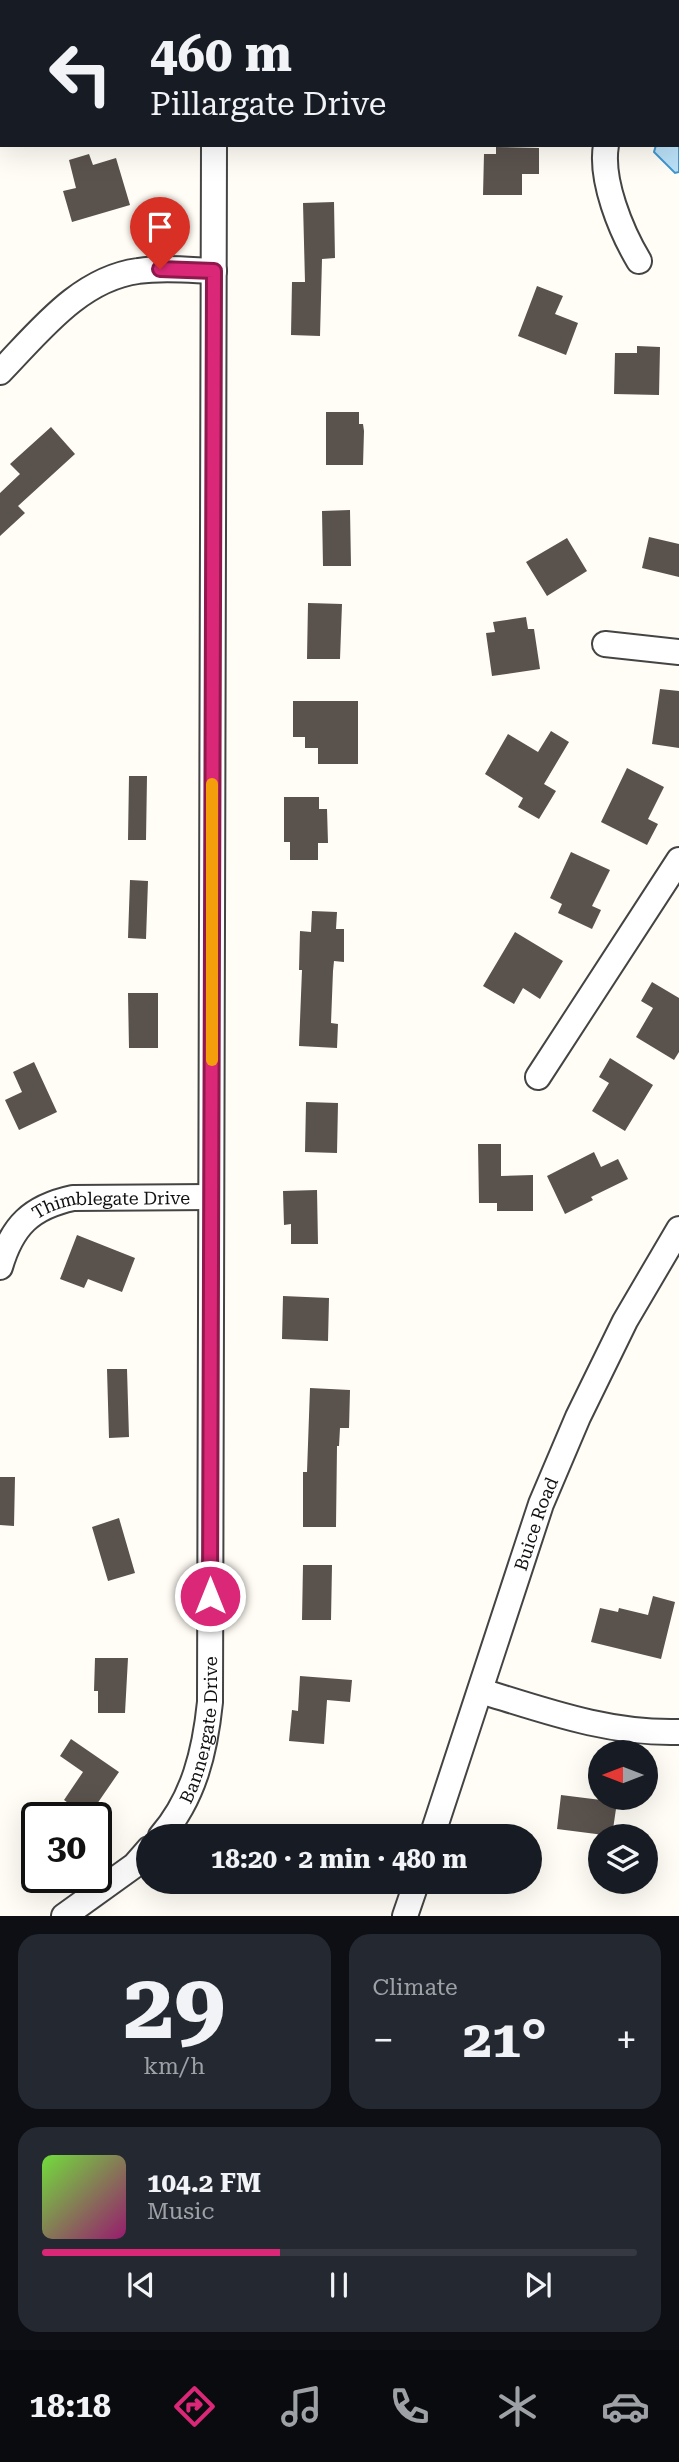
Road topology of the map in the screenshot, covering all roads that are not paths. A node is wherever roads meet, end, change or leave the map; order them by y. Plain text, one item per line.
1 (214, 147) edge
2 (606, 147) edge
3 (639, 261) dead end
4 (214, 271) junction
5 (0, 372) edge
6 (605, 644) dead end
7 (679, 652) edge
8 (679, 860) edge
9 (538, 1077) dead end
10 (211, 1197) junction
11 (679, 1229) edge
12 (0, 1267) edge
13 (481, 1691) junction
14 (679, 1732) edge
15 (169, 1824) edge
16 (436, 1824) edge
17 (136, 1864) edge
18 (413, 1894) edge
19 (64, 1916) edge
20 (405, 1916) edge

1 - 4 street, Bannergate Drive
2 - 3 street
4 - 5 street
4 - 10 street, Bannergate Drive
6 - 7 street
8 - 9 street
10 - 12 street, Thimblegate Drive
10 - 15 street, Bannergate Drive
11 - 13 street, Buice Road
13 - 14 street
13 - 16 street, Buice Road
17 - 19 street
18 - 20 street

